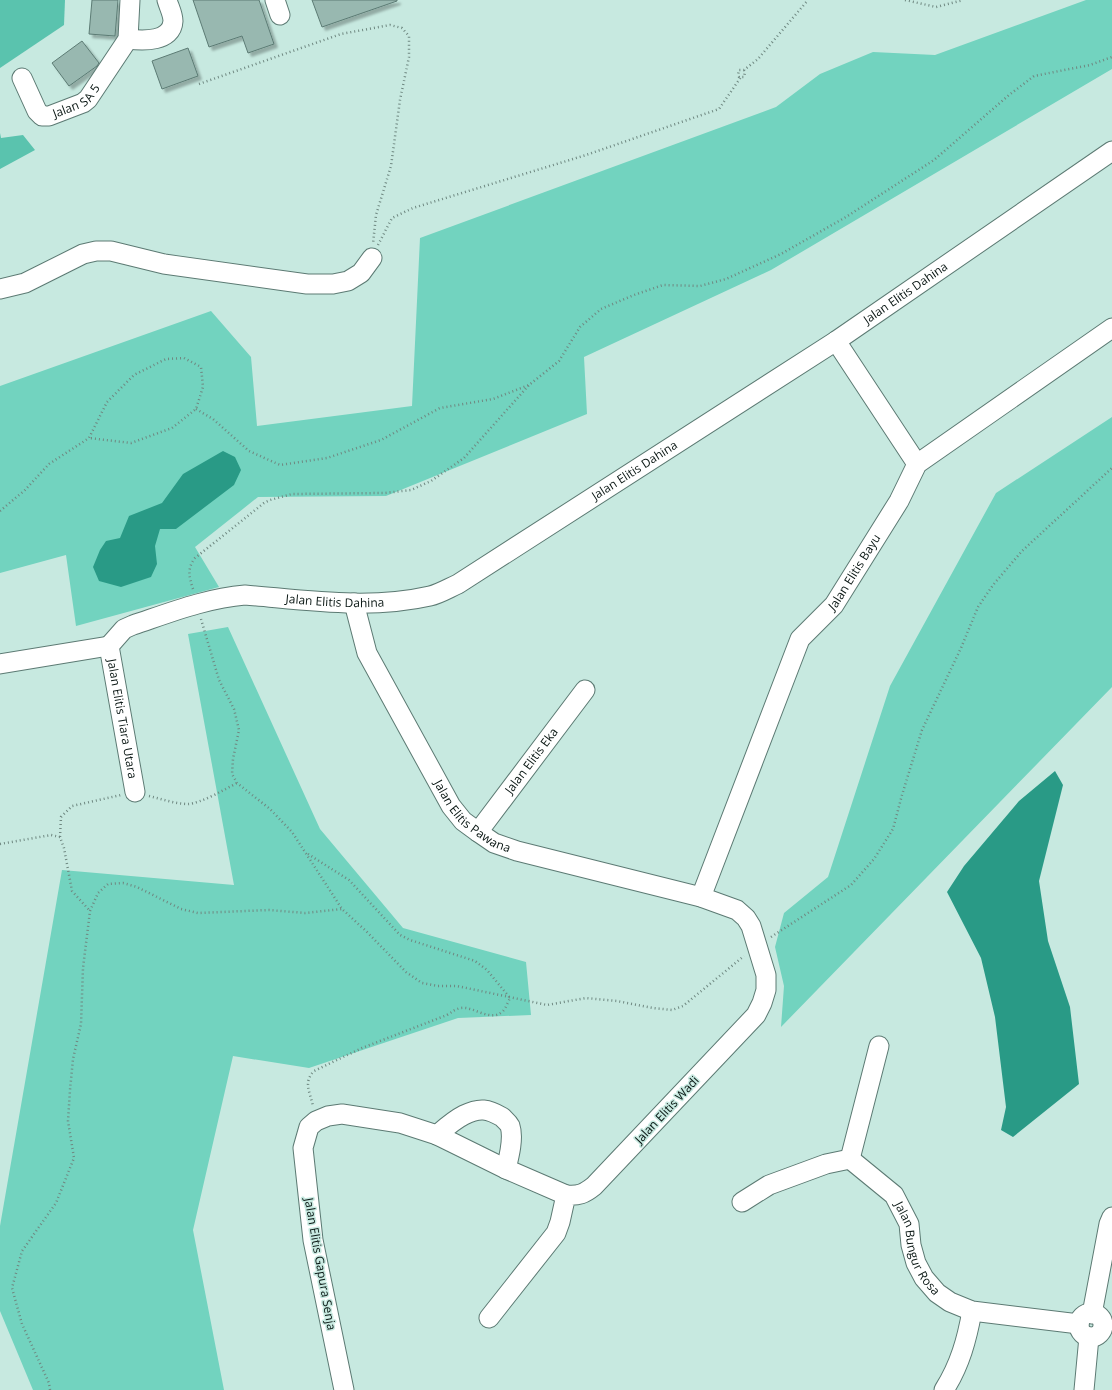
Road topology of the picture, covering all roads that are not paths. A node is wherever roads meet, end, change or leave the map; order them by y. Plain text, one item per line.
1 (130, 0) edge
2 (167, 0) edge
3 (128, 39) junction
4 (22, 78) dead end
5 (1112, 151) edge
6 (372, 258) road end
7 (0, 289) edge
8 (1112, 328) edge
9 (836, 341) junction
10 (917, 464) junction
11 (354, 604) junction
12 (109, 646) junction
13 (0, 664) edge
14 (586, 690) dead end
15 (135, 792) road end
16 (478, 832) junction
17 (701, 897) junction
18 (879, 1046) dead end
19 (437, 1135) junction
20 (850, 1159) junction
21 (506, 1169) junction
22 (566, 1195) junction
23 (742, 1202) dead end
24 (1112, 1217) edge
25 (972, 1311) junction
26 (489, 1318) dead end
27 (1095, 1326) edge
28 (344, 1390) edge
29 (944, 1390) edge
30 (1084, 1390) edge

1 - 3 street
2 - 3 street
3 - 4 street, Jalan SA 5
5 - 9 street, Jalan Elitis Dahina
6 - 7 street
8 - 10 street, Jalan Elitis Bayu
9 - 10 street
9 - 11 street, Jalan Elitis Dahina
10 - 17 street, Jalan Elitis Bayu
11 - 12 street, Jalan Elitis Dahina
11 - 16 street, Jalan Elitis Pawana
12 - 13 street
12 - 15 street, Jalan Elitis Tiara Utara
14 - 16 street, Jalan Elitis Eka
16 - 17 street, Jalan Elitis Pawana
17 - 22 street, Jalan Elitis Wadi
18 - 20 street
19 - 21 street
19 - 21 street
19 - 28 street, Jalan Elitis Gapura Senja
20 - 23 street
20 - 25 street, Jalan Bungur Rosa
21 - 22 street
22 - 26 street
24 - 27 street
25 - 27 street, Jalan Bungur Rosa
25 - 29 street
27 - 30 street

